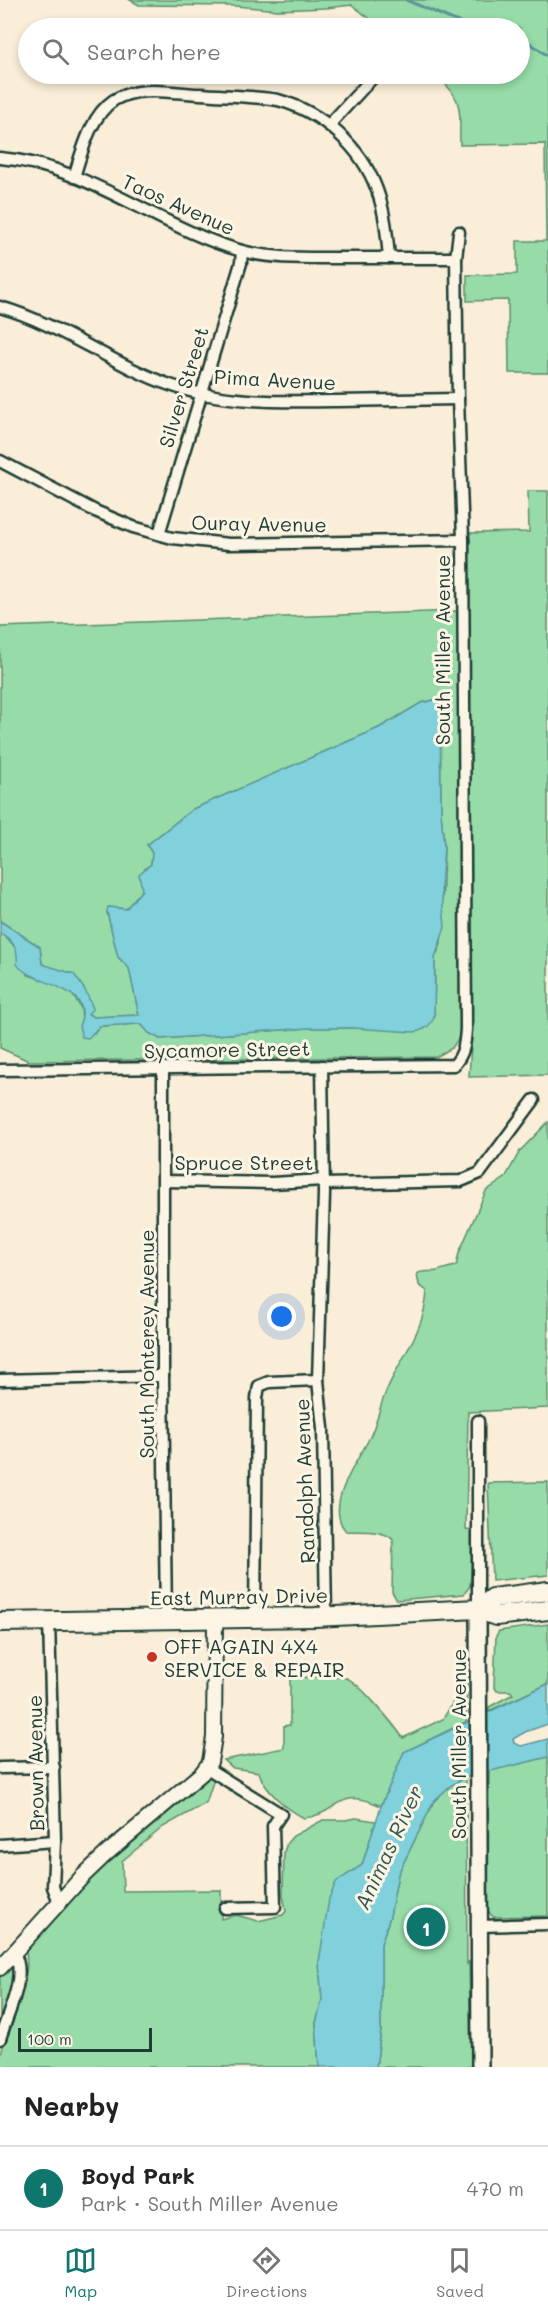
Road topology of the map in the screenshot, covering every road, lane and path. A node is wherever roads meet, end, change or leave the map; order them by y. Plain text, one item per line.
1 (367, 84) edge
2 (329, 125) junction
3 (0, 158) edge
4 (74, 177) junction
5 (459, 232) dead end
6 (242, 251) junction
7 (389, 258) junction
8 (456, 258) junction
9 (0, 307) edge
10 (200, 393) junction
11 (458, 399) junction
12 (0, 461) edge
13 (159, 534) junction
14 (463, 540) junction
15 (454, 1065) joint
16 (322, 1066) junction
17 (163, 1068) junction
18 (0, 1070) edge
19 (534, 1100) dead end
20 (164, 1181) junction
21 (324, 1182) junction
22 (163, 1376) junction
23 (0, 1380) edge
24 (318, 1380) junction
25 (478, 1421) dead end
26 (548, 1591) edge
27 (478, 1609) junction
28 (548, 1610) edge
29 (326, 1617) junction
30 (255, 1618) junction
31 (166, 1619) junction
32 (215, 1619) junction
33 (49, 1621) junction
34 (0, 1622) edge
35 (54, 1767) junction
36 (0, 1768) edge
37 (207, 1768) junction
38 (55, 1842) junction
39 (0, 1845) edge
40 (59, 1902) junction
41 (225, 1908) dead end
42 (548, 1924) edge
43 (479, 1926) junction
44 (14, 1953) junction
45 (0, 1968) edge
46 (0, 2039) edge
47 (480, 2067) edge

1 - 2 street
2 - 4 street
2 - 7 street
3 - 4 street, Taos Avenue
4 - 6 street, Taos Avenue
5 - 8 street, South Miller Avenue
6 - 7 street, Taos Avenue
6 - 10 street, Silver Street
7 - 8 street, Taos Avenue
8 - 11 street, South Miller Avenue
9 - 10 street, Pima Avenue
10 - 11 street, Pima Avenue
10 - 13 street, Silver Street
11 - 14 street, South Miller Avenue
12 - 13 street, Ouray Avenue
13 - 14 street, Ouray Avenue
14 - 15 street, South Miller Avenue
15 - 16 street, Sycamore Street
16 - 17 street, Sycamore Street
16 - 21 street, Randolph Avenue
17 - 18 street, Sycamore Street
17 - 20 street, South Monterey Avenue
19 - 21 street, Spruce Street
20 - 21 street, Spruce Street
20 - 22 street, South Monterey Avenue
21 - 24 street, Randolph Avenue
22 - 23 street
22 - 31 street, South Monterey Avenue
24 - 29 street, Randolph Avenue
24 - 30 street
25 - 27 street, South Miller Avenue
26 - 27 highway, East Murray Drive
27 - 28 highway, East Murray Drive
27 - 29 highway, East Murray Drive
27 - 43 main road, South Miller Avenue
29 - 30 highway, East Murray Drive
30 - 32 highway, East Murray Drive
31 - 32 highway, East Murray Drive
31 - 33 highway, East Murray Drive
32 - 37 street
33 - 34 highway, East Murray Drive
33 - 35 street, Brown Avenue
35 - 36 street
35 - 38 street, Brown Avenue
37 - 40 street
37 - 41 street
38 - 39 street
38 - 40 street, Brown Avenue
40 - 44 street
42 - 43 street
43 - 47 main road, South Miller Avenue
44 - 45 street
44 - 46 street

